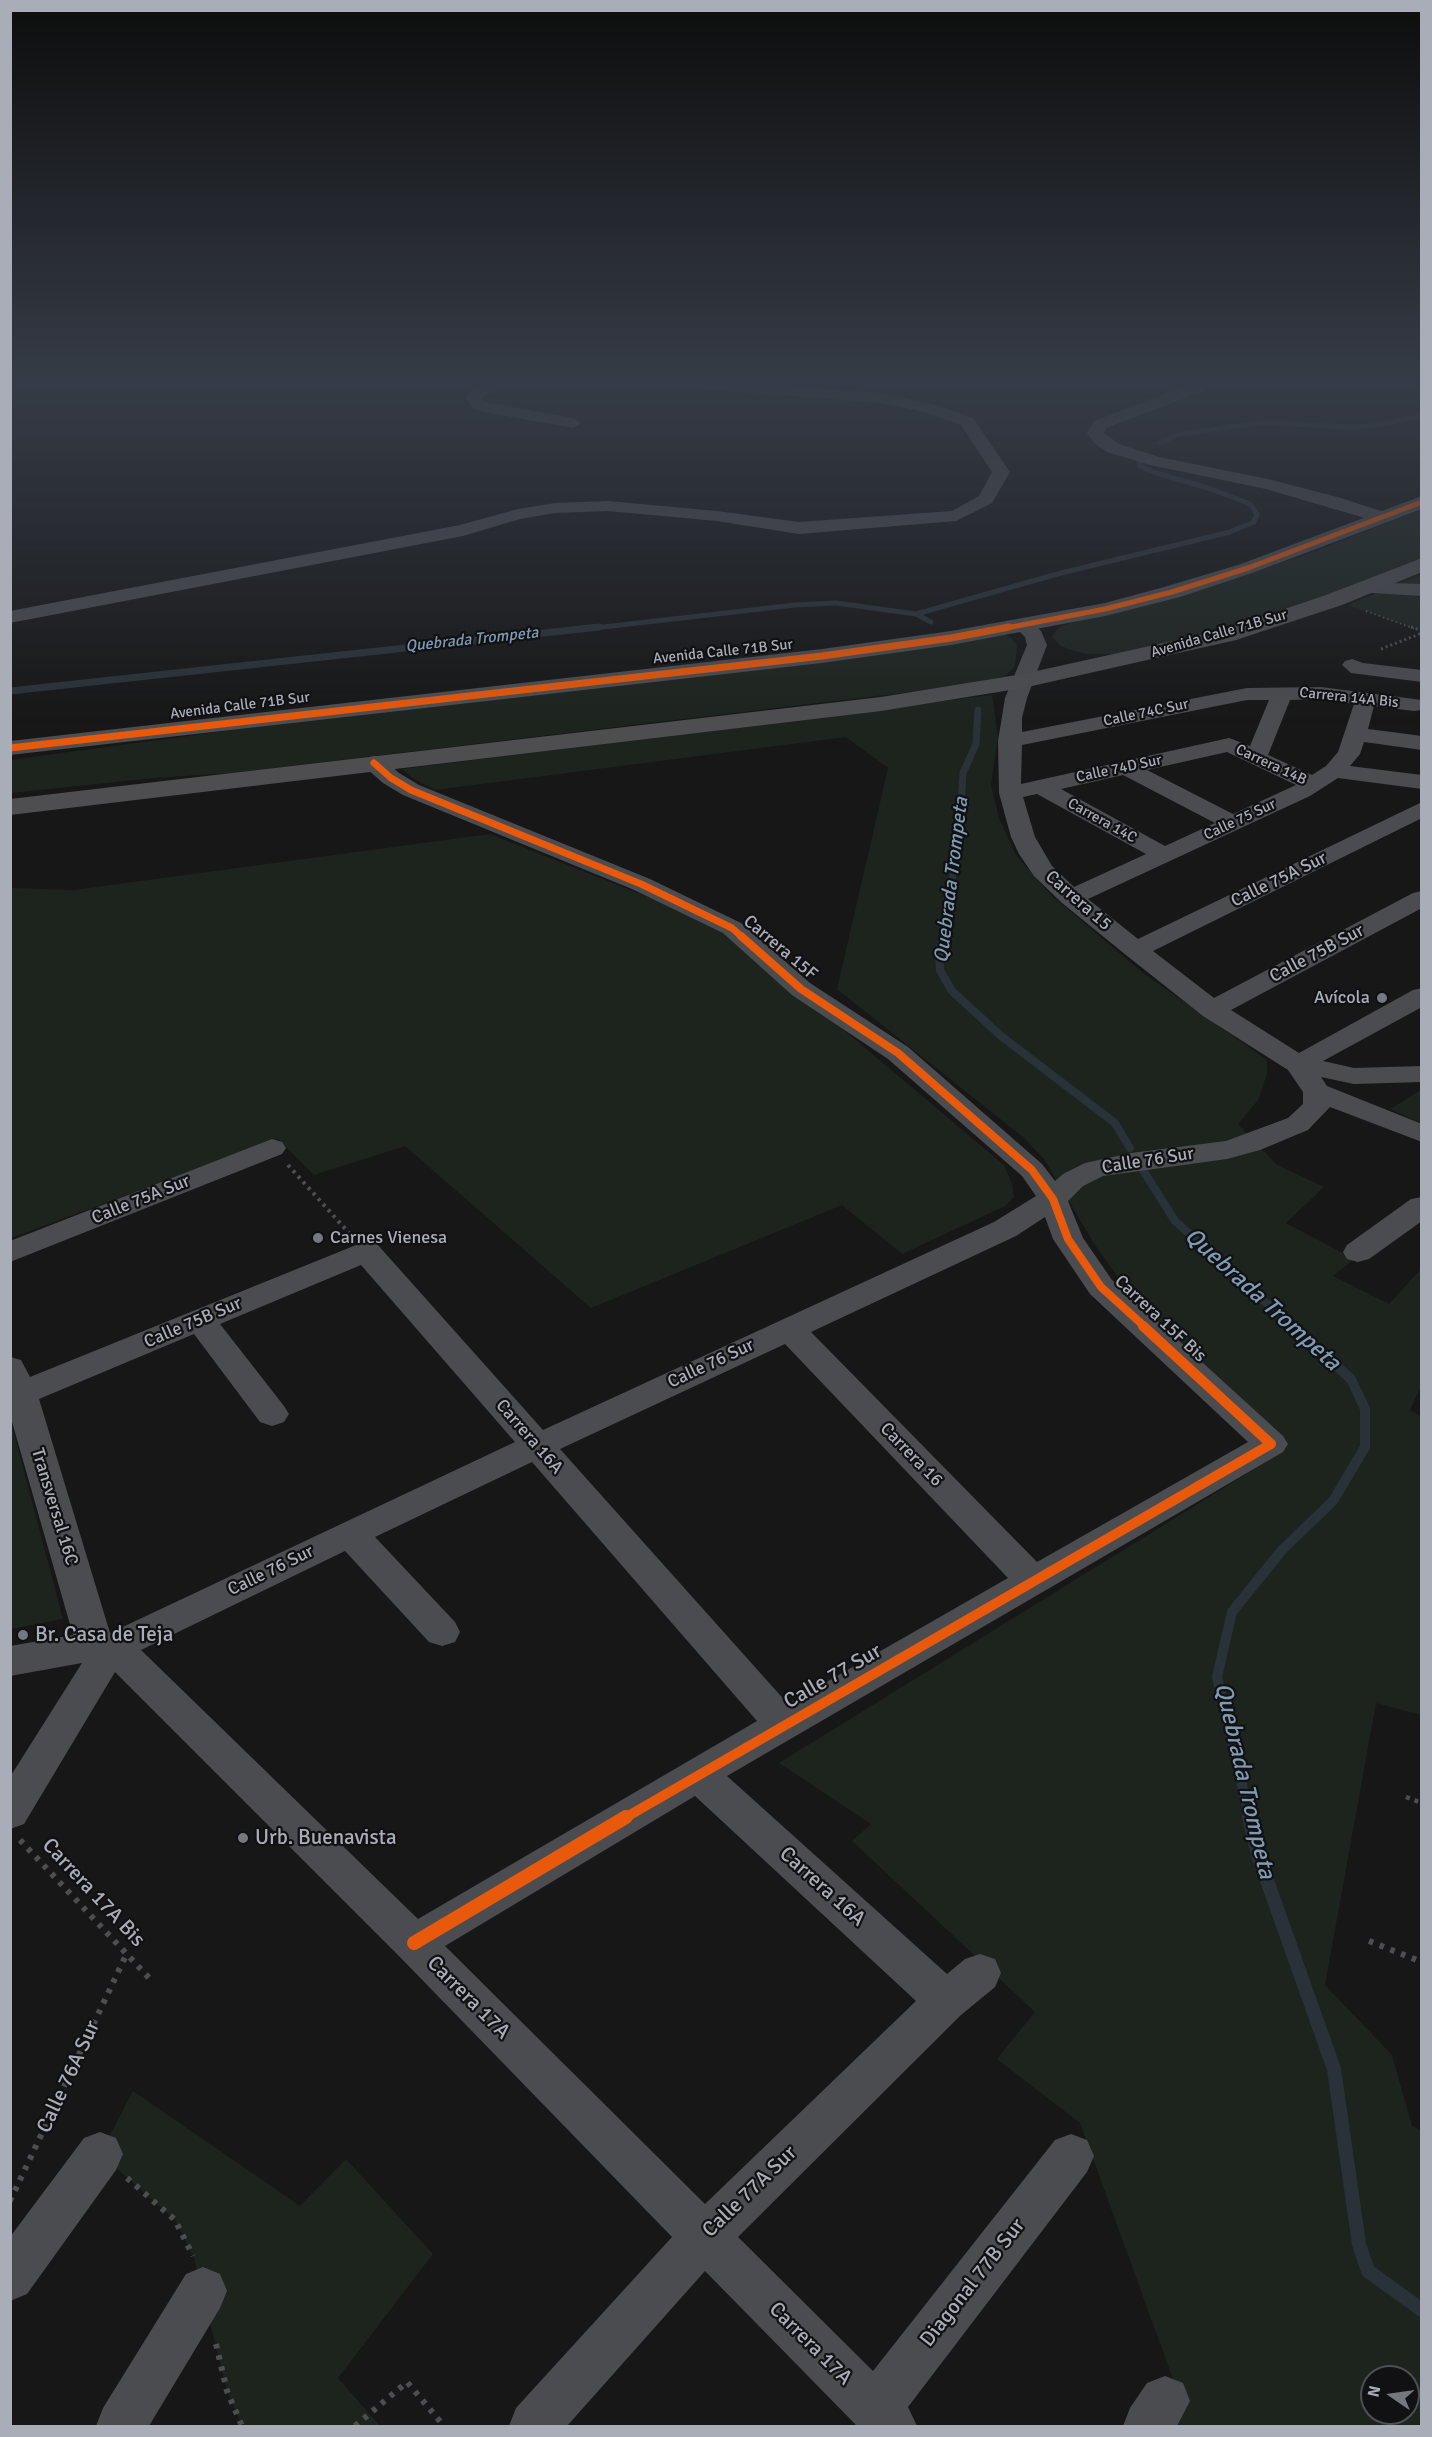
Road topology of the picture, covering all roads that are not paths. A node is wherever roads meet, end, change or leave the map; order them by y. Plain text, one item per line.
1 (988, 497) edge
2 (1314, 497) edge
3 (1375, 497) edge
4 (1413, 505) edge
5 (1381, 517) junction
6 (1422, 564) edge
7 (1363, 588) junction
8 (1422, 590) edge
9 (10, 617) edge
10 (1023, 625) junction
11 (1352, 665) road end
12 (1422, 676) edge
13 (1023, 681) junction
14 (1284, 692) junction
15 (1366, 699) junction
16 (1414, 705) dead end
17 (1356, 734) junction
18 (107, 737) junction
19 (1009, 741) junction
20 (1422, 742) edge
21 (1228, 745) joint
22 (10, 748) edge
23 (10, 753) edge
24 (1256, 758) junction
25 (374, 764) junction
26 (1126, 768) junction
27 (1334, 771) junction
28 (1422, 782) edge
29 (1313, 784) junction
30 (1040, 786) junction
31 (1010, 793) junction
32 (91, 796) junction
33 (10, 801) edge
34 (10, 807) edge
35 (1422, 809) edge
36 (1233, 823) junction
37 (1164, 855) junction
38 (1071, 898) junction
39 (1422, 898) edge
40 (1136, 950) junction
41 (1422, 996) edge
42 (1212, 1010) junction
43 (1298, 1064) junction
44 (1422, 1074) edge
45 (1317, 1092) junction
46 (1422, 1134) edge
47 (272, 1148) road end
48 (1053, 1199) junction
49 (1422, 1206) edge
50 (366, 1251) joint
51 (10, 1252) edge
52 (1358, 1252) dead end
53 (200, 1320) junction
54 (788, 1329) junction
55 (16, 1381) edge
56 (272, 1414) dead end
57 (1271, 1444) joint
58 (537, 1446) junction
59 (350, 1533) junction
60 (1034, 1581) junction
61 (442, 1632) dead end
62 (103, 1647) junction
63 (10, 1661) edge
64 (784, 1726) junction
65 (698, 1774) junction
66 (14, 1825) edge
67 (414, 1943) junction
68 (980, 1973) dead end
69 (946, 2001) junction
70 (100, 2154) dead end
71 (1071, 2156) dead end
72 (704, 2236) junction
73 (10, 2277) edge
74 (203, 2291) dead end
75 (884, 2418) edge
76 (121, 2427) edge
77 (534, 2427) edge

1 - 9 street
2 - 5 street
3 - 4 street
4 - 5 highway, Avenida Calle 71B Sur
5 - 10 highway, Avenida Calle 71B Sur
6 - 7 highway, Avenida Calle 71B Sur
7 - 8 street
7 - 13 highway, Avenida Calle 71B Sur
10 - 13 street, Carrera 15
10 - 18 highway, Avenida Calle 71B Sur
11 - 12 street
13 - 19 street, Carrera 15
13 - 25 highway, Avenida Calle 71B Sur
14 - 15 street, Carrera 14A Bis
14 - 19 street, Calle 74C Sur
14 - 24 street
15 - 16 street, Carrera 14A Bis
15 - 17 street, Calle 75 Sur
17 - 20 street
17 - 27 street, Calle 75 Sur
18 - 22 highway, Avenida Calle 71B Sur
18 - 23 highway
19 - 31 street, Carrera 15
21 - 24 street, Carrera 14B
21 - 26 street, Calle 74D Sur
24 - 29 street, Carrera 14B
25 - 32 highway, Avenida Calle 71B Sur
25 - 48 street, Carrera 15F
26 - 30 street, Calle 74D Sur
26 - 36 street
27 - 28 street
27 - 29 street, Calle 75 Sur
29 - 36 street, Calle 75 Sur
30 - 31 street, Calle 74D Sur
30 - 37 street, Carrera 14C
31 - 38 street, Carrera 15
32 - 33 highway
32 - 34 highway, Avenida Calle 71B Sur
35 - 40 street, Calle 75A Sur
36 - 37 street, Calle 75 Sur
37 - 38 street, Calle 75 Sur
38 - 40 street, Carrera 15
39 - 42 street, Calle 75B Sur
40 - 42 street, Carrera 15
41 - 43 street
42 - 43 street, Carrera 15
43 - 44 street
43 - 45 street
45 - 46 street
45 - 48 street, Calle 76 Sur
47 - 51 street, Calle 75A Sur
48 - 54 street, Calle 76 Sur
48 - 57 street, Carrera 15F Bis
49 - 52 street
50 - 53 street, Calle 75B Sur
50 - 58 street, Carrera 16A
53 - 55 street, Calle 75B Sur
53 - 56 street
54 - 58 street, Calle 76 Sur
54 - 60 street, Carrera 16
55 - 62 street, Transversal 16C
57 - 60 street, Calle 77 Sur
58 - 59 street, Calle 76 Sur
58 - 64 street, Carrera 16A
59 - 61 street
59 - 62 street, Calle 76 Sur
60 - 64 street, Calle 77 Sur
62 - 63 street
62 - 66 street
62 - 67 street, Carrera 17A
64 - 65 street, Calle 77 Sur
65 - 67 street, Calle 77 Sur
65 - 69 street, Carrera 16A
67 - 72 street, Carrera 17A
68 - 69 street, Calle 77A Sur
69 - 72 street, Calle 77A Sur
70 - 73 street
71 - 75 street, Diagonal 77B Sur
72 - 75 street, Carrera 17A
72 - 77 street, Calle 77A Sur
74 - 76 street

